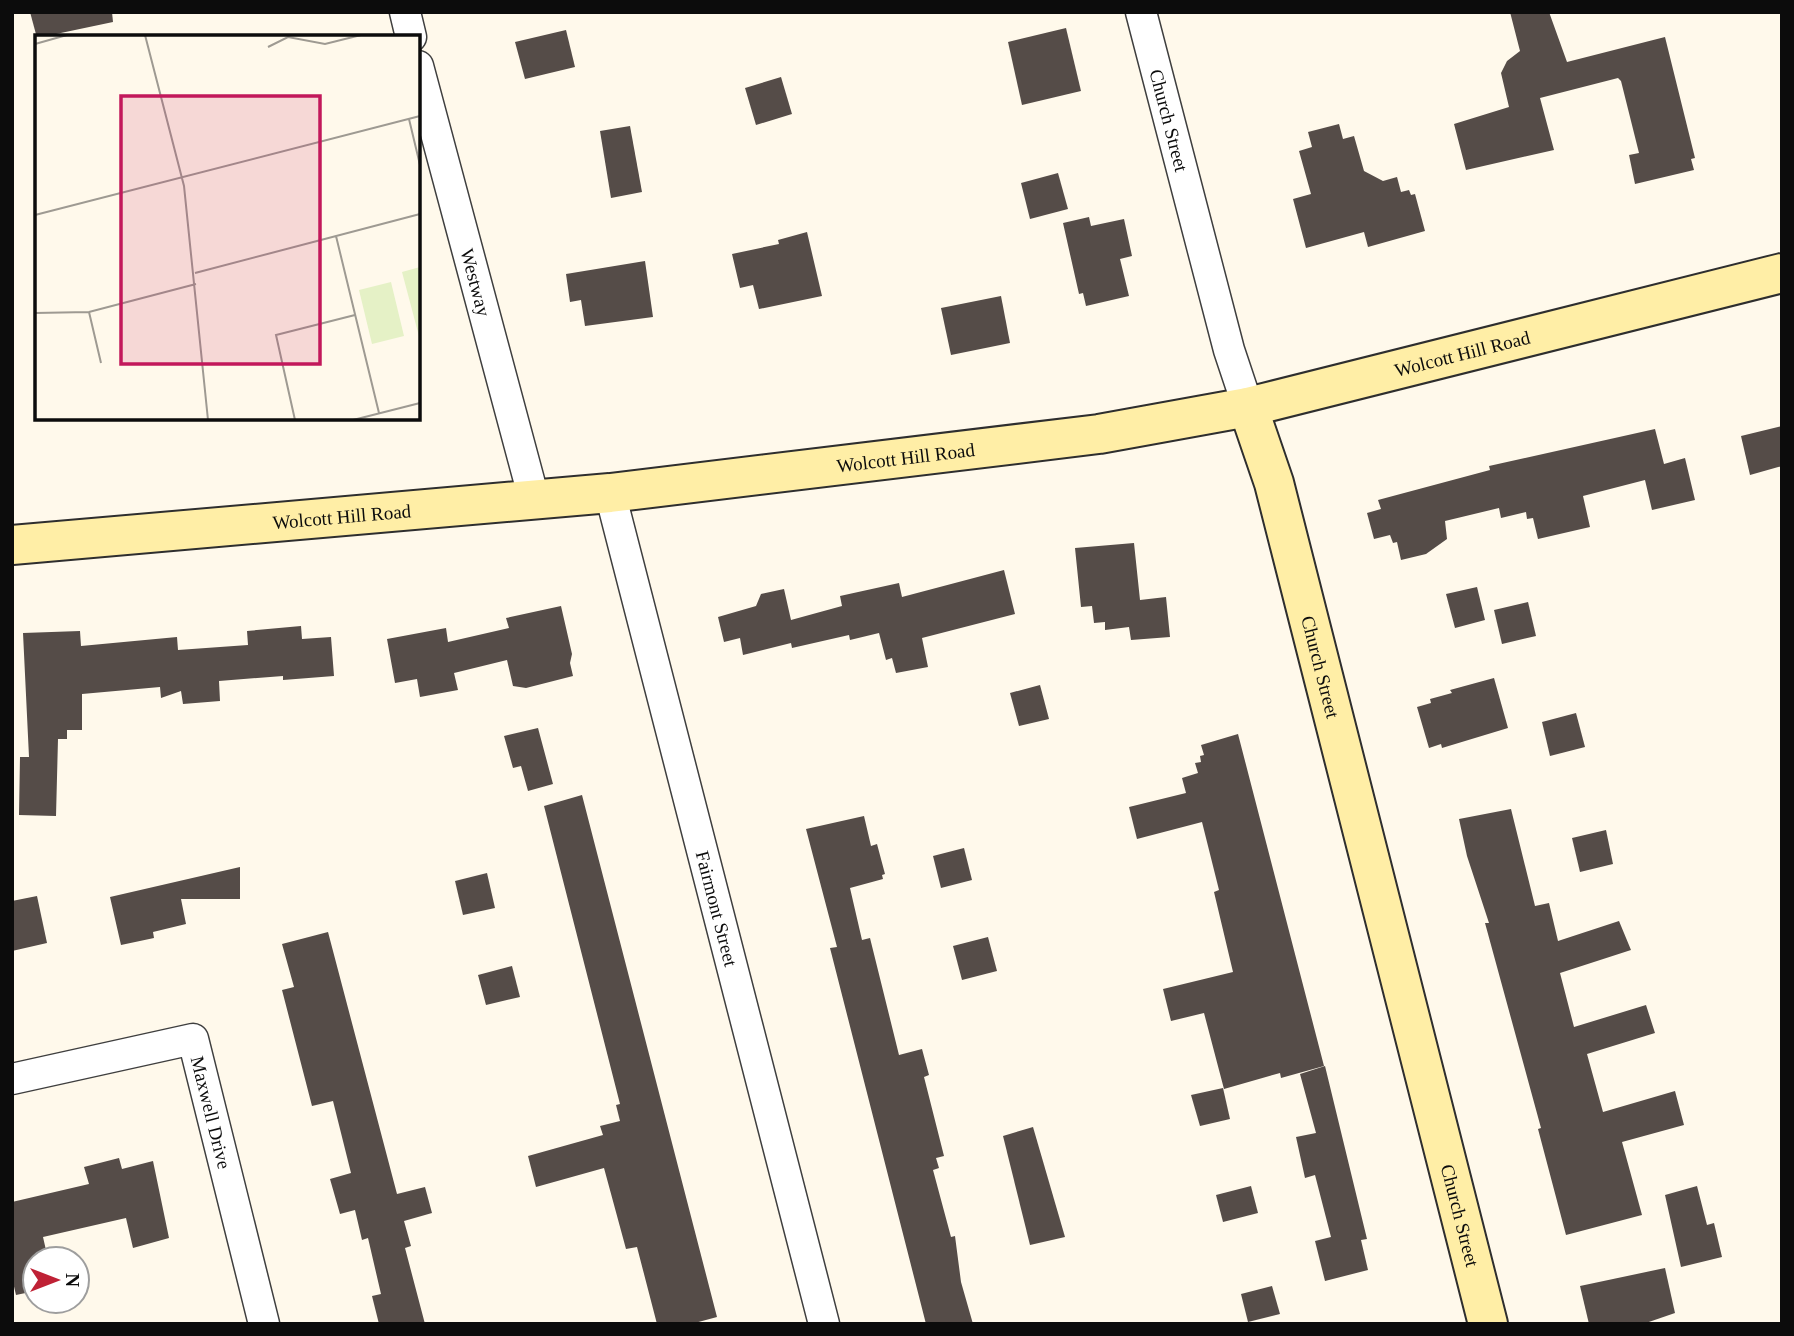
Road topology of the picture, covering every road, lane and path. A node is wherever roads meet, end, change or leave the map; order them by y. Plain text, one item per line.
1 (405, 12) edge
2 (1141, 12) edge
3 (411, 35) edge
4 (420, 73) edge
5 (1782, 273) edge
6 (1248, 407) junction
7 (610, 493) junction
8 (534, 499) junction
9 (12, 545) edge
10 (12, 1079) edge
11 (264, 1324) edge
12 (824, 1324) edge
13 (1488, 1324) edge

1 - 3 street
2 - 6 street, Church Street
4 - 8 street, Westway
5 - 6 street, Wolcott Hill Road
6 - 7 street, Wolcott Hill Road
6 - 13 street, Church Street
7 - 8 street, Wolcott Hill Road
7 - 12 street, Fairmont Street
8 - 9 street, Wolcott Hill Road
10 - 11 street, Maxwell Drive

